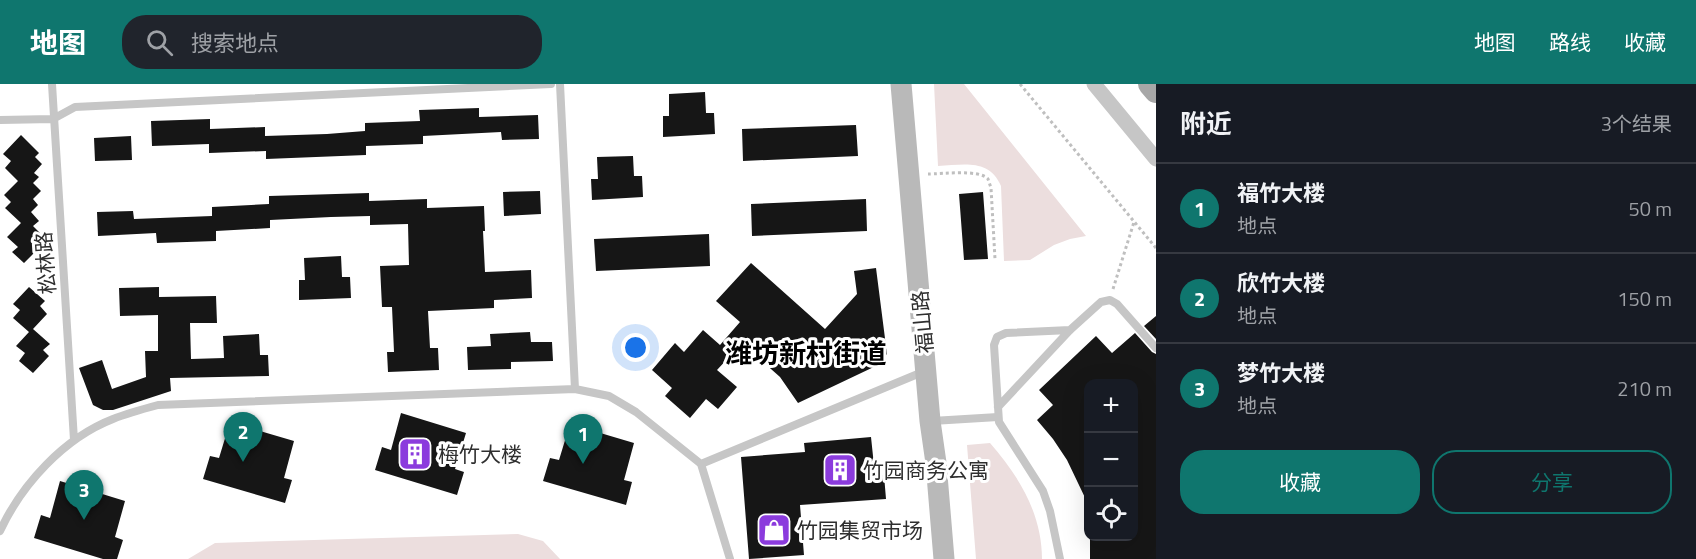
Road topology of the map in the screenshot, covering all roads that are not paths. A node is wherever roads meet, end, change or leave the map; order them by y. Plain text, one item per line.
1 (52, 84) edge
2 (551, 84) edge
3 (560, 84) edge
4 (901, 84) edge
5 (1094, 84) edge
6 (1150, 84) edge
7 (1156, 92) edge
8 (53, 119) junction
9 (0, 120) edge
10 (1156, 159) edge
11 (1070, 330) junction
12 (1156, 348) edge
13 (926, 370) junction
14 (575, 390) junction
15 (998, 406) junction
16 (998, 417) junction
17 (930, 421) junction
18 (74, 440) junction
19 (701, 464) junction
20 (0, 531) edge
21 (730, 559) edge
22 (944, 559) edge
23 (1060, 559) edge

1 - 8 lane, 松林路
2 - 8 lane
3 - 14 lane
4 - 13 street, 福山路
5 - 10 street
6 - 7 main road
8 - 9 lane
8 - 18 lane, 松林路
11 - 12 lane
11 - 15 lane
11 - 15 lane
13 - 17 street, 福山路
13 - 19 lane
14 - 18 lane
14 - 19 lane
15 - 16 lane
16 - 17 lane
16 - 23 lane
17 - 22 street, 福山路
18 - 20 lane
19 - 21 lane

